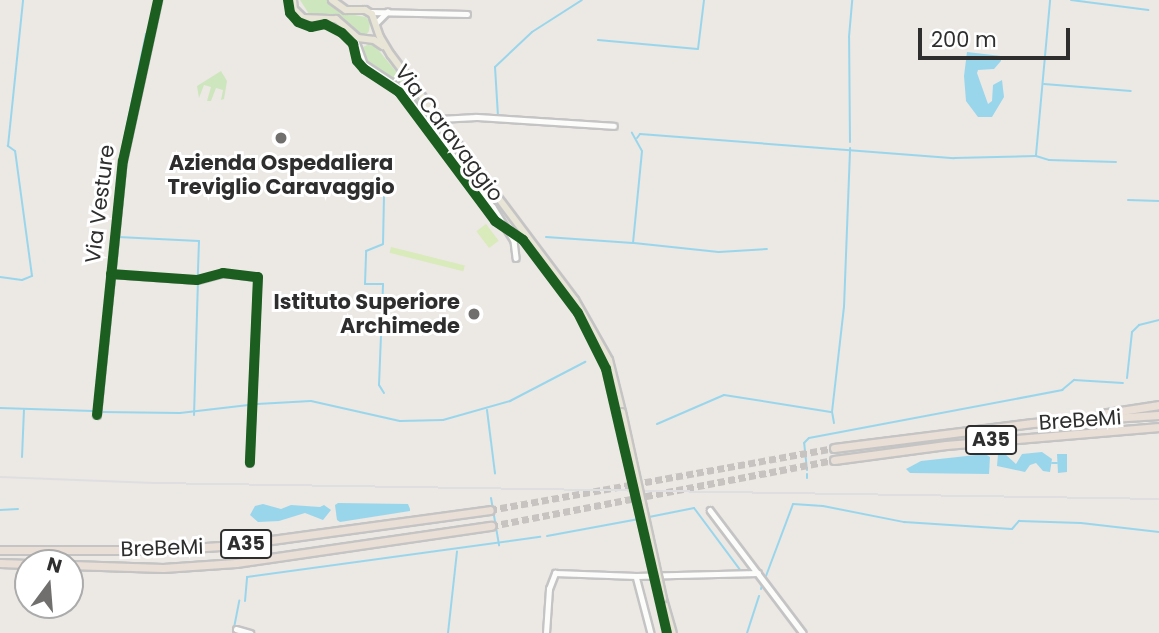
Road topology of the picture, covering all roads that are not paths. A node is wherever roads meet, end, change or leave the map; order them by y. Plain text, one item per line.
1 (159, 0) edge
2 (293, 0) edge
3 (332, 0) edge
4 (388, 11) junction
5 (368, 12) junction
6 (467, 14) dead end
7 (376, 25) junction
8 (354, 35) junction
9 (366, 39) junction
10 (359, 55) junction
11 (391, 55) junction
12 (447, 122) junction
13 (614, 126) dead end
14 (516, 258) dead end
15 (111, 274) junction
16 (1159, 407) edge
17 (97, 415) dead end
18 (1159, 415) edge
19 (1124, 416) junction
20 (1091, 418) junction
21 (1159, 428) edge
22 (834, 448) tunnel mouth
23 (834, 460) tunnel mouth
24 (250, 463) dead end
25 (490, 510) tunnel mouth
26 (710, 510) dead end
27 (491, 526) tunnel mouth
28 (0, 550) edge
29 (84, 565) edge
30 (759, 575) junction
31 (636, 576) junction
32 (236, 629) dead end
33 (250, 633) edge
34 (546, 633) edge
35 (650, 633) edge
36 (673, 633) edge
37 (803, 633) edge

1 - 15 street, Via Vesture
2 - 8 main road, Via Caravaggio
3 - 5 main road
4 - 5 street
4 - 6 street
4 - 7 street
5 - 7 main road, Via Caravaggio
7 - 9 main road
7 - 11 main road, Via Caravaggio
8 - 9 main road, Via Caravaggio
8 - 10 street
9 - 10 street
9 - 11 main road, Via Caravaggio
10 - 14 street
11 - 12 main road, Via Caravaggio
12 - 13 street
12 - 36 main road, Via Caravaggio, bridge
15 - 17 street, Via Vesture
15 - 24 street
16 - 19 highway
16 - 20 highway
18 - 19 highway, BreBeMi / A35
19 - 20 highway, BreBeMi / A35
20 - 22 highway, BreBeMi / A35
21 - 23 highway, BreBeMi / A35
25 - 28 highway, BreBeMi / A35
26 - 30 street
27 - 29 highway, BreBeMi / A35
30 - 31 street
30 - 37 street
31 - 34 street
31 - 35 street
32 - 33 street

